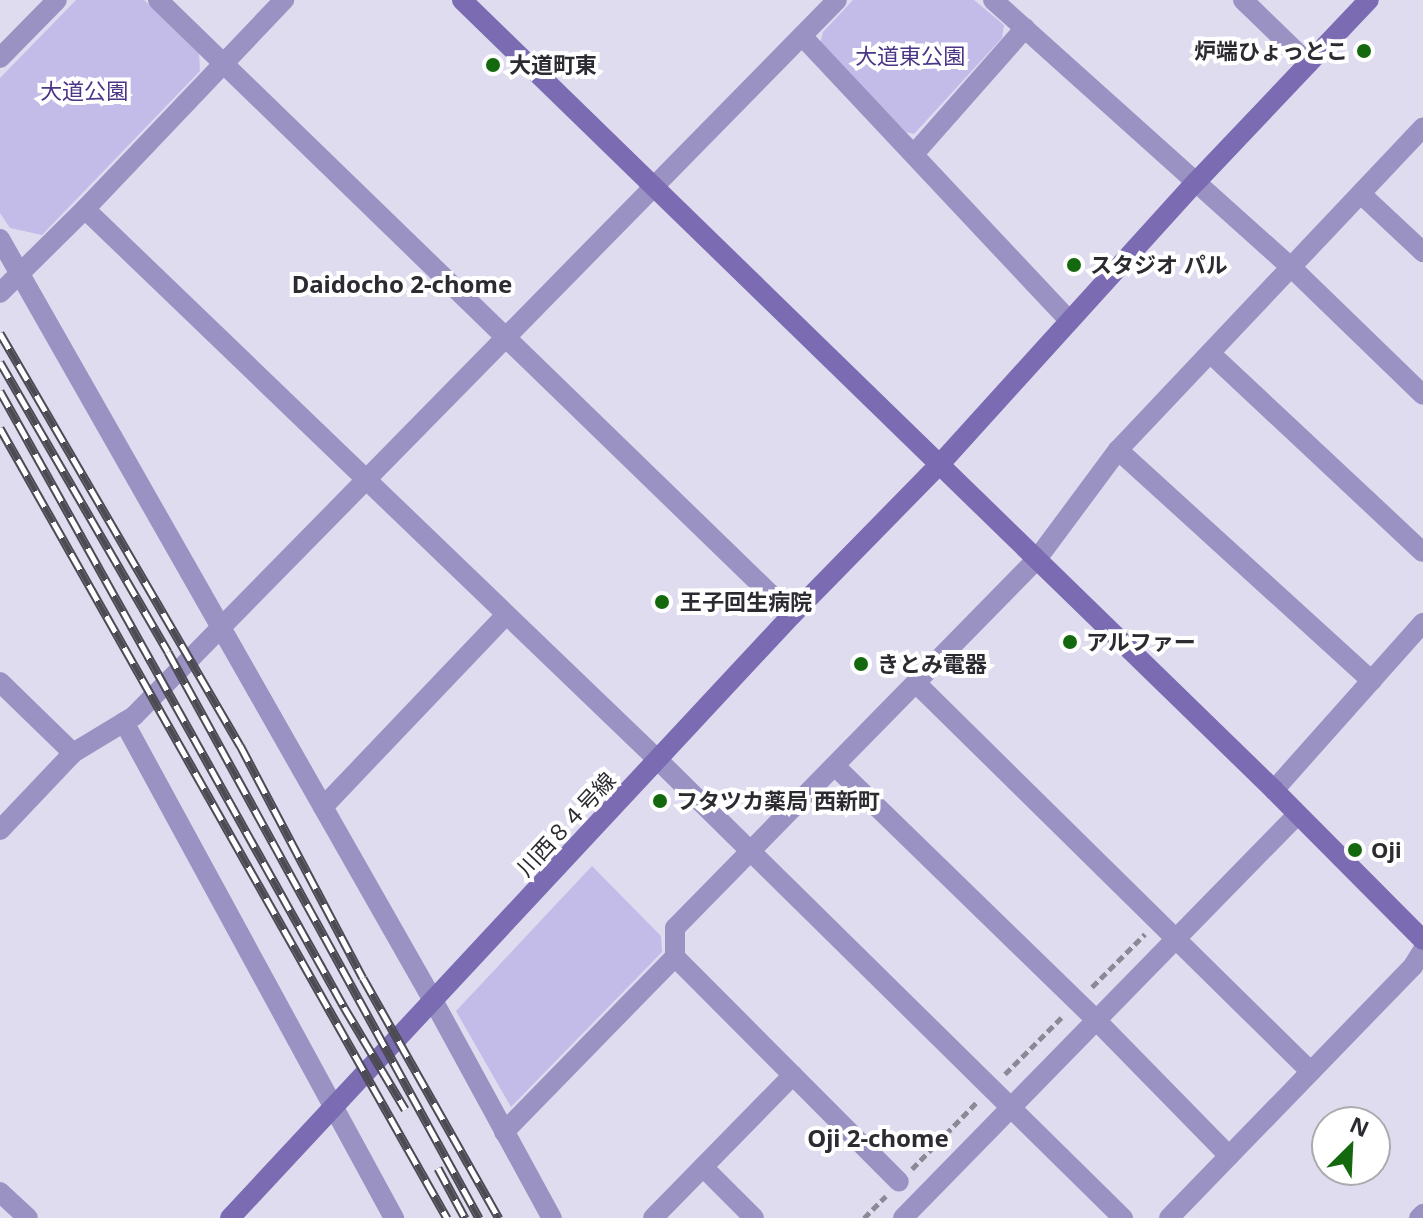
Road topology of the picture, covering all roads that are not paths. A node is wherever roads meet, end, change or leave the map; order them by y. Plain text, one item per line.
1 (57, 0) edge
2 (158, 0) edge
3 (284, 0) edge
4 (462, 0) edge
5 (837, 0) edge
6 (993, 0) edge
7 (1243, 0) edge
8 (1369, 0) edge
9 (1025, 28) junction
10 (802, 36) junction
11 (0, 58) edge
12 (222, 63) junction
13 (1308, 63) junction
14 (1423, 128) edge
15 (914, 154) junction
16 (1196, 182) junction
17 (653, 187) junction
18 (1361, 194) junction
19 (85, 209) junction
20 (0, 239) edge
21 (1423, 252) edge
22 (1292, 268) junction
23 (19, 272) junction
24 (0, 293) edge
25 (1070, 321) junction
26 (505, 337) junction
27 (1210, 353) junction
28 (1423, 395) edge
29 (1118, 450) junction
30 (940, 464) junction
31 (364, 478) junction
32 (1423, 552) edge
33 (1037, 559) junction
34 (506, 615) junction
35 (792, 615) junction
36 (1423, 623) edge
37 (220, 628) junction
38 (1372, 681) junction
39 (0, 682) edge
40 (916, 683) junction
41 (124, 722) junction
42 (73, 753) junction
43 (658, 760) junction
44 (835, 766) junction
45 (1274, 790) junction
46 (323, 807) junction
47 (1297, 815) junction
48 (0, 830) edge
49 (748, 850) junction
50 (1175, 939) junction
51 (1423, 940) edge
52 (1423, 950) edge
53 (675, 957) junction
54 (434, 1002) junction
55 (1096, 1020) junction
56 (1311, 1072) junction
57 (793, 1075) junction
58 (335, 1107) junction
59 (1011, 1107) junction
60 (504, 1132) junction
61 (1229, 1156) junction
62 (703, 1167) junction
63 (899, 1182) road end
64 (0, 1192) edge
65 (28, 1218) edge
66 (230, 1218) edge
67 (394, 1218) edge
68 (552, 1218) edge
69 (653, 1218) edge
70 (754, 1218) edge
71 (903, 1218) edge
72 (1123, 1218) edge
73 (1169, 1218) edge

1 - 11 street
2 - 12 street
3 - 12 street
4 - 17 street
5 - 10 street
6 - 9 street
7 - 13 street
8 - 13 street, 川西８４号線
9 - 15 street
9 - 16 street
10 - 15 street
10 - 17 street
12 - 19 street
12 - 26 street
13 - 16 street, 川西８４号線
14 - 18 street
15 - 25 street
16 - 22 street
16 - 25 street, 川西８４号線
17 - 26 street
17 - 30 street
18 - 21 street
18 - 22 street
19 - 23 street
19 - 31 street
20 - 23 street
22 - 27 street
22 - 28 street
23 - 24 street
23 - 37 street
25 - 30 street, 川西８４号線
26 - 31 street
26 - 35 street
27 - 29 street
27 - 32 street
29 - 33 street
29 - 38 street
30 - 33 street
30 - 35 street, 川西８４号線
31 - 34 street
31 - 37 street
33 - 40 street
33 - 45 street
34 - 43 street
34 - 46 street
35 - 43 street, 川西８４号線
36 - 38 street
37 - 41 street
37 - 46 street
38 - 45 street
39 - 42 street
40 - 44 street
40 - 50 street
41 - 42 street
41 - 58 street
42 - 48 street
43 - 49 street
43 - 54 street, 川西８４号線
44 - 49 street
44 - 55 street
45 - 47 street
46 - 54 street
47 - 50 street
47 - 51 street
49 - 53 street
49 - 59 street
50 - 55 street
50 - 56 street
52 - 56 street
53 - 57 street
53 - 60 street
54 - 58 street, 川西８４号線
54 - 60 street
55 - 59 street
55 - 61 street
56 - 61 street
57 - 62 street
57 - 63 street
58 - 66 street, 川西８４号線
58 - 67 street
59 - 71 street
59 - 72 street
60 - 68 street
61 - 73 street
62 - 69 street
62 - 70 street
64 - 65 street

